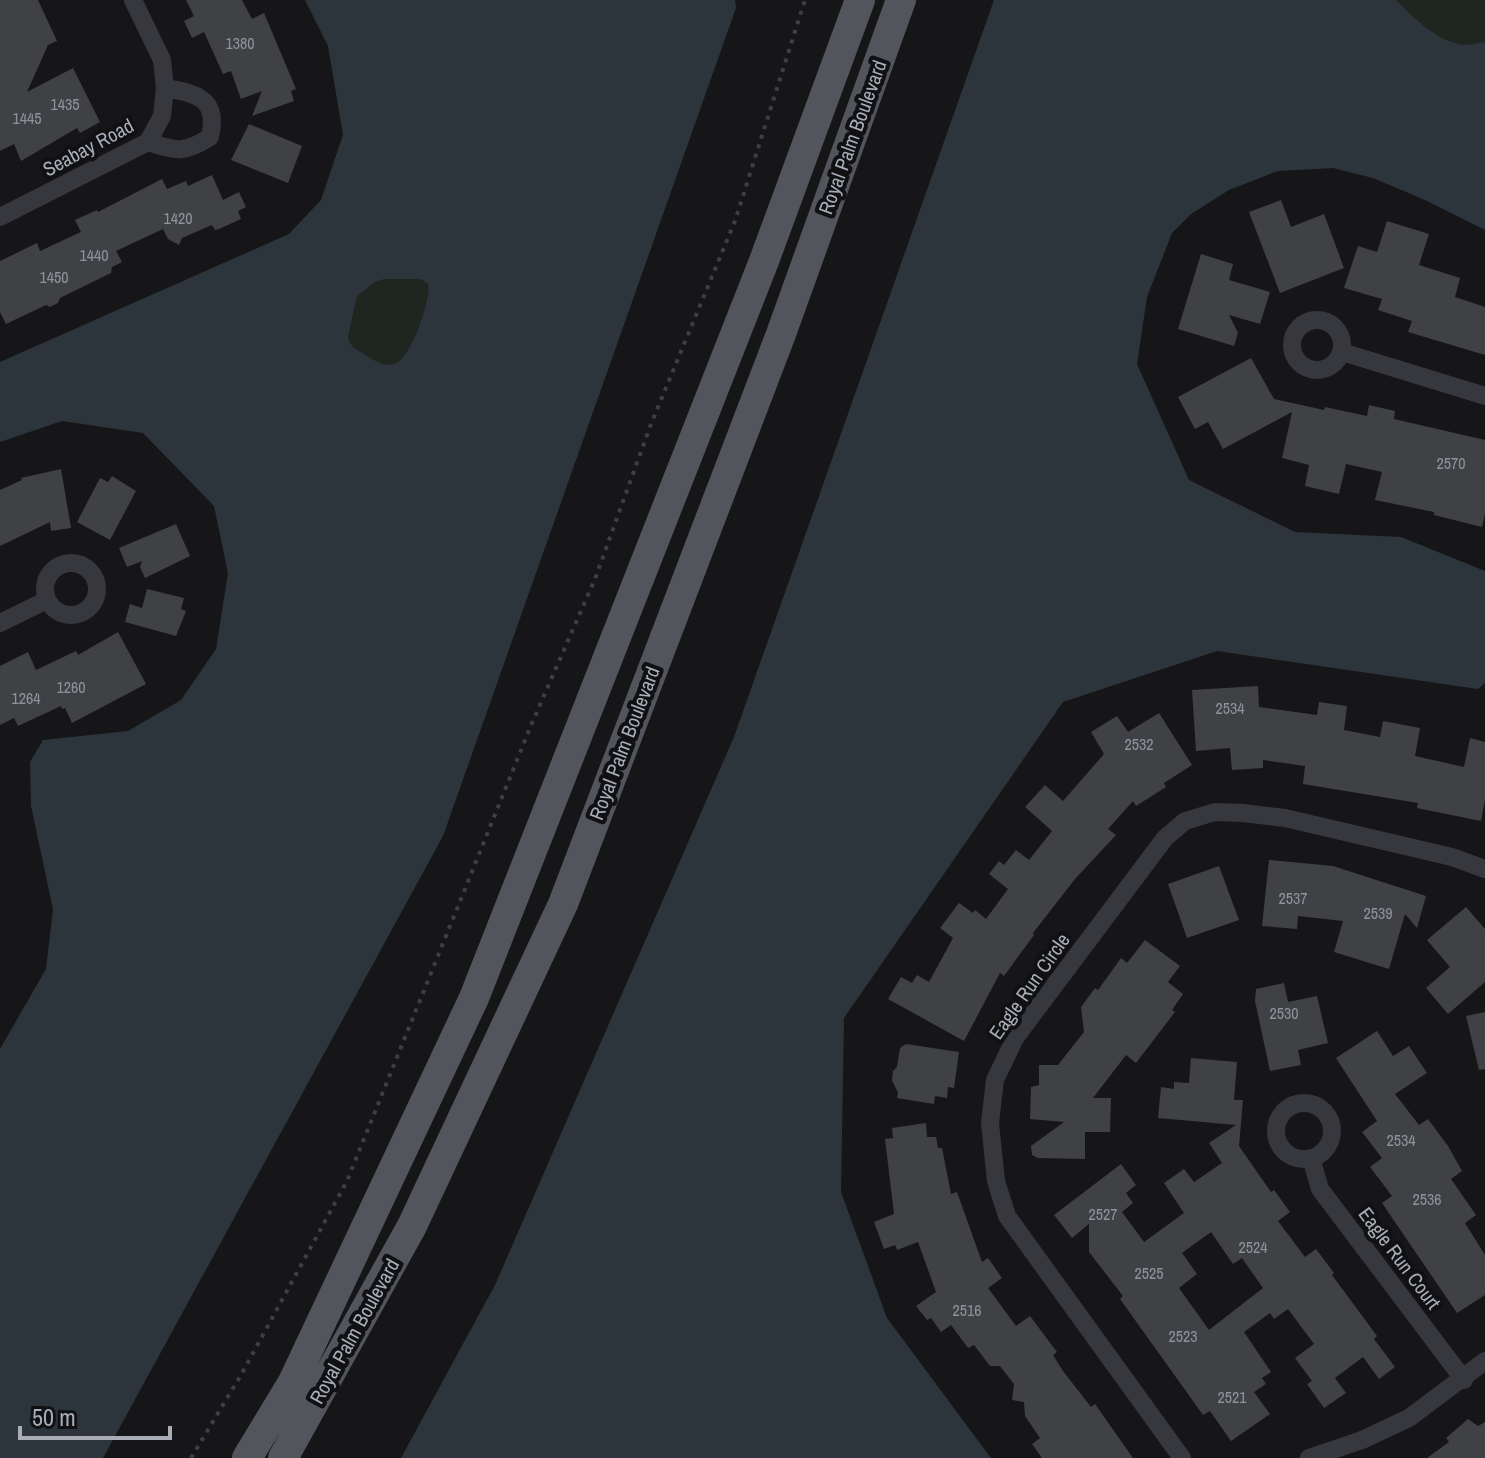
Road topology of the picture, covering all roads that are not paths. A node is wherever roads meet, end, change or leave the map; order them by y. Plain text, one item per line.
1 (133, 0) edge
2 (860, 0) edge
3 (901, 0) edge
4 (165, 88) junction
5 (148, 142) junction
6 (0, 217) edge
7 (1342, 352) dead end
8 (1485, 396) edge
9 (47, 600) dead end
10 (0, 623) edge
11 (1485, 869) edge
12 (1311, 1158) dead end
13 (1485, 1361) edge
14 (1464, 1380) junction
15 (247, 1458) edge
16 (283, 1458) edge
17 (1182, 1458) edge
18 (1309, 1458) edge

1 - 4 street, Seabay Road
2 - 15 main road, Royal Palm Boulevard
3 - 16 main road, Royal Palm Boulevard
4 - 5 street, Seabay Road
4 - 5 street
5 - 6 street, Seabay Road
7 - 8 street
9 - 10 street
11 - 17 street, Eagle Run Circle
12 - 14 street, Eagle Run Court
13 - 14 street
14 - 18 street

